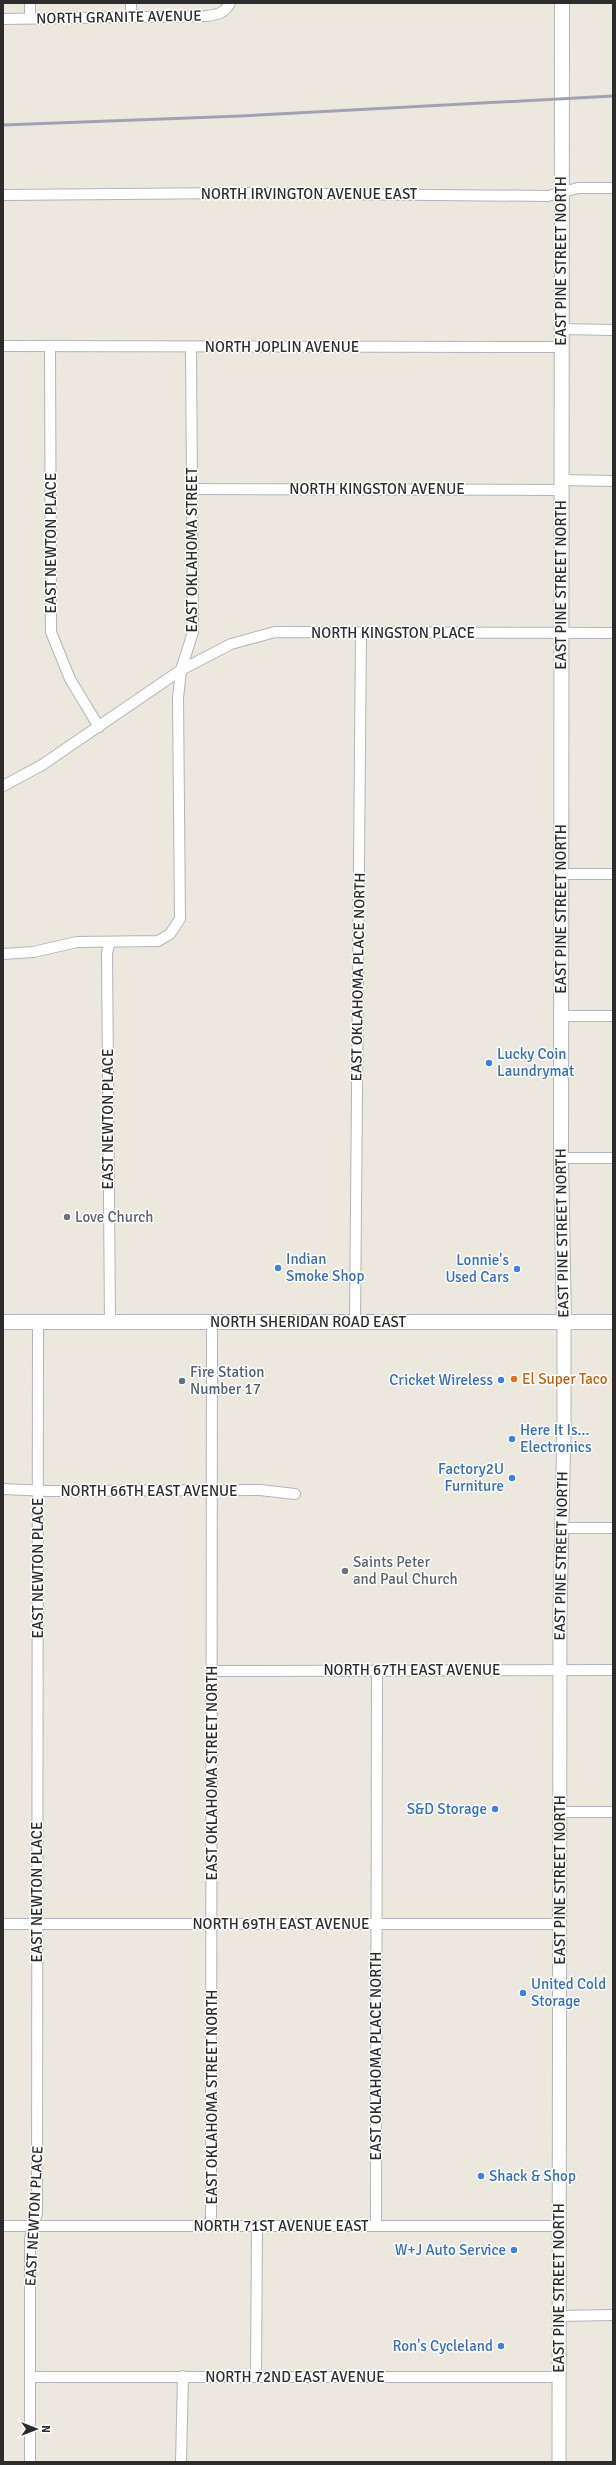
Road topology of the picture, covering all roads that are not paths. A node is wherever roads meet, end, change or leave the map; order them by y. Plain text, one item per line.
1 (30, 3) edge
2 (131, 3) edge
3 (230, 3) edge
4 (562, 3) edge
5 (131, 17) junction
6 (30, 18) junction
7 (3, 19) edge
8 (613, 188) edge
9 (561, 193) junction
10 (3, 195) edge
11 (562, 329) junction
12 (613, 330) edge
13 (3, 346) edge
14 (50, 347) junction
15 (191, 347) junction
16 (561, 347) junction
17 (613, 481) edge
18 (561, 485) junction
19 (192, 489) junction
20 (613, 633) edge
21 (361, 634) junction
22 (562, 634) junction
23 (182, 670) junction
24 (99, 727) junction
25 (3, 786) edge
26 (561, 874) junction
27 (613, 874) edge
28 (110, 942) junction
29 (3, 954) edge
30 (561, 1016) junction
31 (613, 1016) edge
32 (561, 1158) junction
33 (613, 1158) edge
34 (212, 1321) junction
35 (355, 1321) junction
36 (3, 1322) edge
37 (38, 1322) junction
38 (110, 1322) junction
39 (564, 1322) junction
40 (613, 1322) edge
41 (3, 1489) edge
42 (38, 1490) junction
43 (212, 1491) junction
44 (295, 1494) dead end
45 (560, 1528) junction
46 (613, 1528) edge
47 (377, 1670) junction
48 (560, 1670) junction
49 (613, 1670) edge
50 (212, 1671) junction
51 (560, 1812) junction
52 (613, 1812) edge
53 (3, 1924) edge
54 (37, 1924) junction
55 (375, 1924) junction
56 (560, 1924) junction
57 (212, 1925) junction
58 (212, 2225) junction
59 (3, 2226) edge
60 (34, 2226) junction
61 (257, 2226) junction
62 (376, 2226) junction
63 (559, 2226) junction
64 (613, 2315) edge
65 (559, 2316) junction
66 (183, 2376) junction
67 (30, 2377) junction
68 (256, 2377) junction
69 (559, 2377) junction
70 (30, 2462) edge
71 (181, 2462) edge
72 (559, 2462) edge

1 - 6 street
2 - 5 street
3 - 5 street, NORTH GRANITE AVENUE
4 - 9 main road, EAST PINE STREET NORTH
5 - 6 street, NORTH GRANITE AVENUE
6 - 7 street, NORTH GRANITE AVENUE
8 - 9 street, NORTH IRVINGTON AVENUE EAST
9 - 10 street, NORTH IRVINGTON AVENUE EAST
9 - 11 main road, EAST PINE STREET NORTH
11 - 12 street
11 - 16 main road, EAST PINE STREET NORTH
13 - 14 street, NORTH JOPLIN AVENUE
14 - 15 street, NORTH JOPLIN AVENUE
14 - 24 street, EAST NEWTON PLACE
15 - 16 street, NORTH JOPLIN AVENUE
15 - 19 street, EAST OKLAHOMA STREET
16 - 18 main road, EAST PINE STREET NORTH
17 - 18 street, NORTH KINGSTON AVENUE
18 - 19 street, NORTH KINGSTON AVENUE
18 - 22 main road, EAST PINE STREET NORTH
19 - 23 street, EAST OKLAHOMA STREET
20 - 22 street, NORTH KINGSTON PLACE
21 - 22 street, NORTH KINGSTON PLACE
21 - 23 street, NORTH KINGSTON PLACE
21 - 35 street, EAST OKLAHOMA PLACE NORTH
22 - 26 main road, EAST PINE STREET NORTH
23 - 24 street, NORTH KINGSTON PLACE
23 - 28 street, EAST OKLAHOMA STREET
24 - 25 street, NORTH KINGSTON PLACE
26 - 27 street
26 - 30 main road, EAST PINE STREET NORTH
28 - 29 street
28 - 38 street, EAST NEWTON PLACE
30 - 31 street
30 - 32 main road, EAST PINE STREET NORTH
32 - 33 street
32 - 39 main road, EAST PINE STREET NORTH
34 - 35 main road, NORTH SHERIDAN ROAD EAST
34 - 38 main road, NORTH SHERIDAN ROAD EAST
34 - 43 street, EAST OKLAHOMA STREET NORTH
35 - 39 main road, NORTH SHERIDAN ROAD EAST
36 - 37 main road, NORTH SHERIDAN ROAD EAST
37 - 38 main road, NORTH SHERIDAN ROAD EAST
37 - 42 street, EAST NEWTON PLACE
39 - 40 main road, NORTH SHERIDAN ROAD EAST
39 - 45 street, EAST PINE STREET NORTH
41 - 42 street, NORTH 66TH EAST AVENUE
42 - 43 street, NORTH 66TH EAST AVENUE
42 - 54 street, EAST NEWTON PLACE
43 - 44 street, NORTH 66TH EAST AVENUE
43 - 50 street, EAST OKLAHOMA STREET NORTH
45 - 46 street
45 - 48 street, EAST PINE STREET NORTH
47 - 48 street, NORTH 67TH EAST AVENUE
47 - 50 street, NORTH 67TH EAST AVENUE
47 - 55 street, EAST OKLAHOMA PLACE NORTH
48 - 49 street, NORTH 67TH EAST AVENUE
48 - 51 street, EAST PINE STREET NORTH
50 - 57 street, EAST OKLAHOMA STREET NORTH
51 - 52 street
51 - 56 street, EAST PINE STREET NORTH
53 - 54 street, NORTH 69TH EAST AVENUE
54 - 57 street, NORTH 69TH EAST AVENUE
54 - 60 street, EAST NEWTON PLACE
55 - 56 street, NORTH 69TH EAST AVENUE
55 - 57 street, NORTH 69TH EAST AVENUE
55 - 62 street, EAST OKLAHOMA PLACE NORTH
56 - 63 street, EAST PINE STREET NORTH
57 - 58 street, EAST OKLAHOMA STREET NORTH
58 - 60 street, NORTH 71ST AVENUE EAST
58 - 61 street, NORTH 71ST AVENUE EAST
59 - 60 street, NORTH 71ST AVENUE EAST
60 - 67 street, EAST NEWTON PLACE
61 - 62 street, NORTH 71ST AVENUE EAST
61 - 68 street
62 - 63 street, NORTH 71ST AVENUE EAST
63 - 65 street, EAST PINE STREET NORTH
64 - 65 street
65 - 69 street, EAST PINE STREET NORTH
66 - 67 street, NORTH 72ND EAST AVENUE
66 - 68 street, NORTH 72ND EAST AVENUE
66 - 71 street
67 - 70 street, EAST NEWTON PLACE
68 - 69 street, NORTH 72ND EAST AVENUE
69 - 72 street, EAST PINE STREET NORTH

